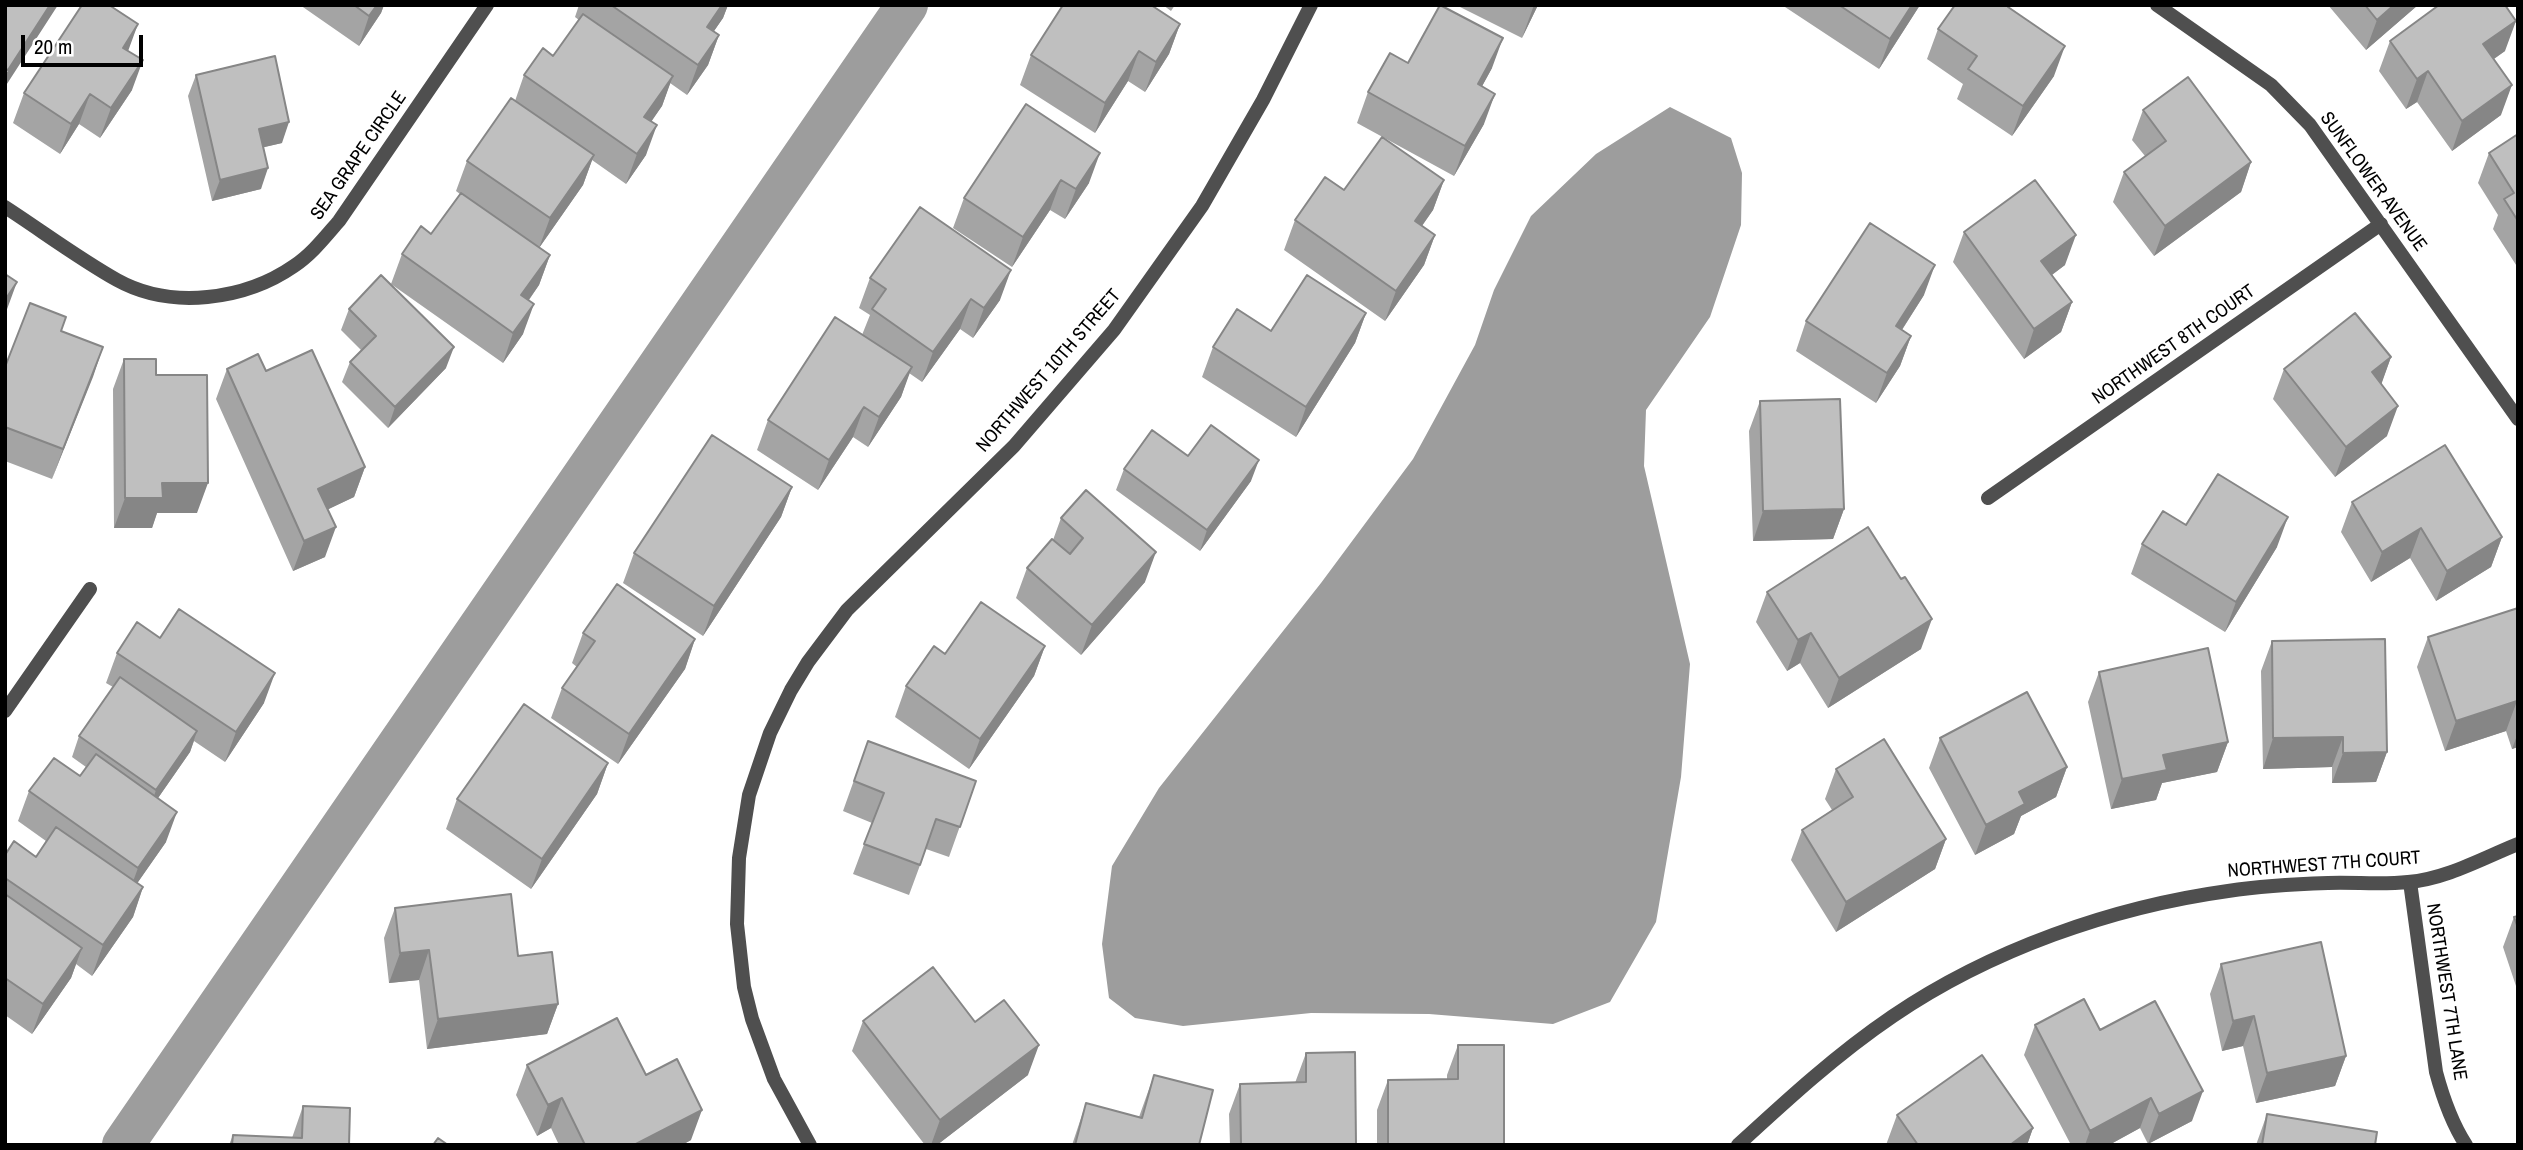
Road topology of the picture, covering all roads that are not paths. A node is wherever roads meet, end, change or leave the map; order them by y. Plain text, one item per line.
1 (487, 5) edge
2 (1311, 5) edge
3 (2157, 5) edge
4 (5, 207) edge
5 (2381, 224) junction
6 (2518, 419) edge
7 (1988, 498) dead end
8 (90, 589) dead end
9 (5, 711) edge
10 (2518, 844) edge
11 (2410, 882) junction
12 (810, 1145) edge
13 (1738, 1145) edge
14 (2466, 1145) edge

1 - 4 street, SEA GRAPE CIRCLE
2 - 12 street, NORTHWEST 10TH STREET
3 - 5 street, SUNFLOWER AVENUE
5 - 6 street, SUNFLOWER AVENUE
5 - 7 street, NORTHWEST 8TH COURT
8 - 9 street
10 - 11 street, NORTHWEST 7TH COURT
11 - 13 street, NORTHWEST 7TH COURT
11 - 14 street, NORTHWEST 7TH LANE

